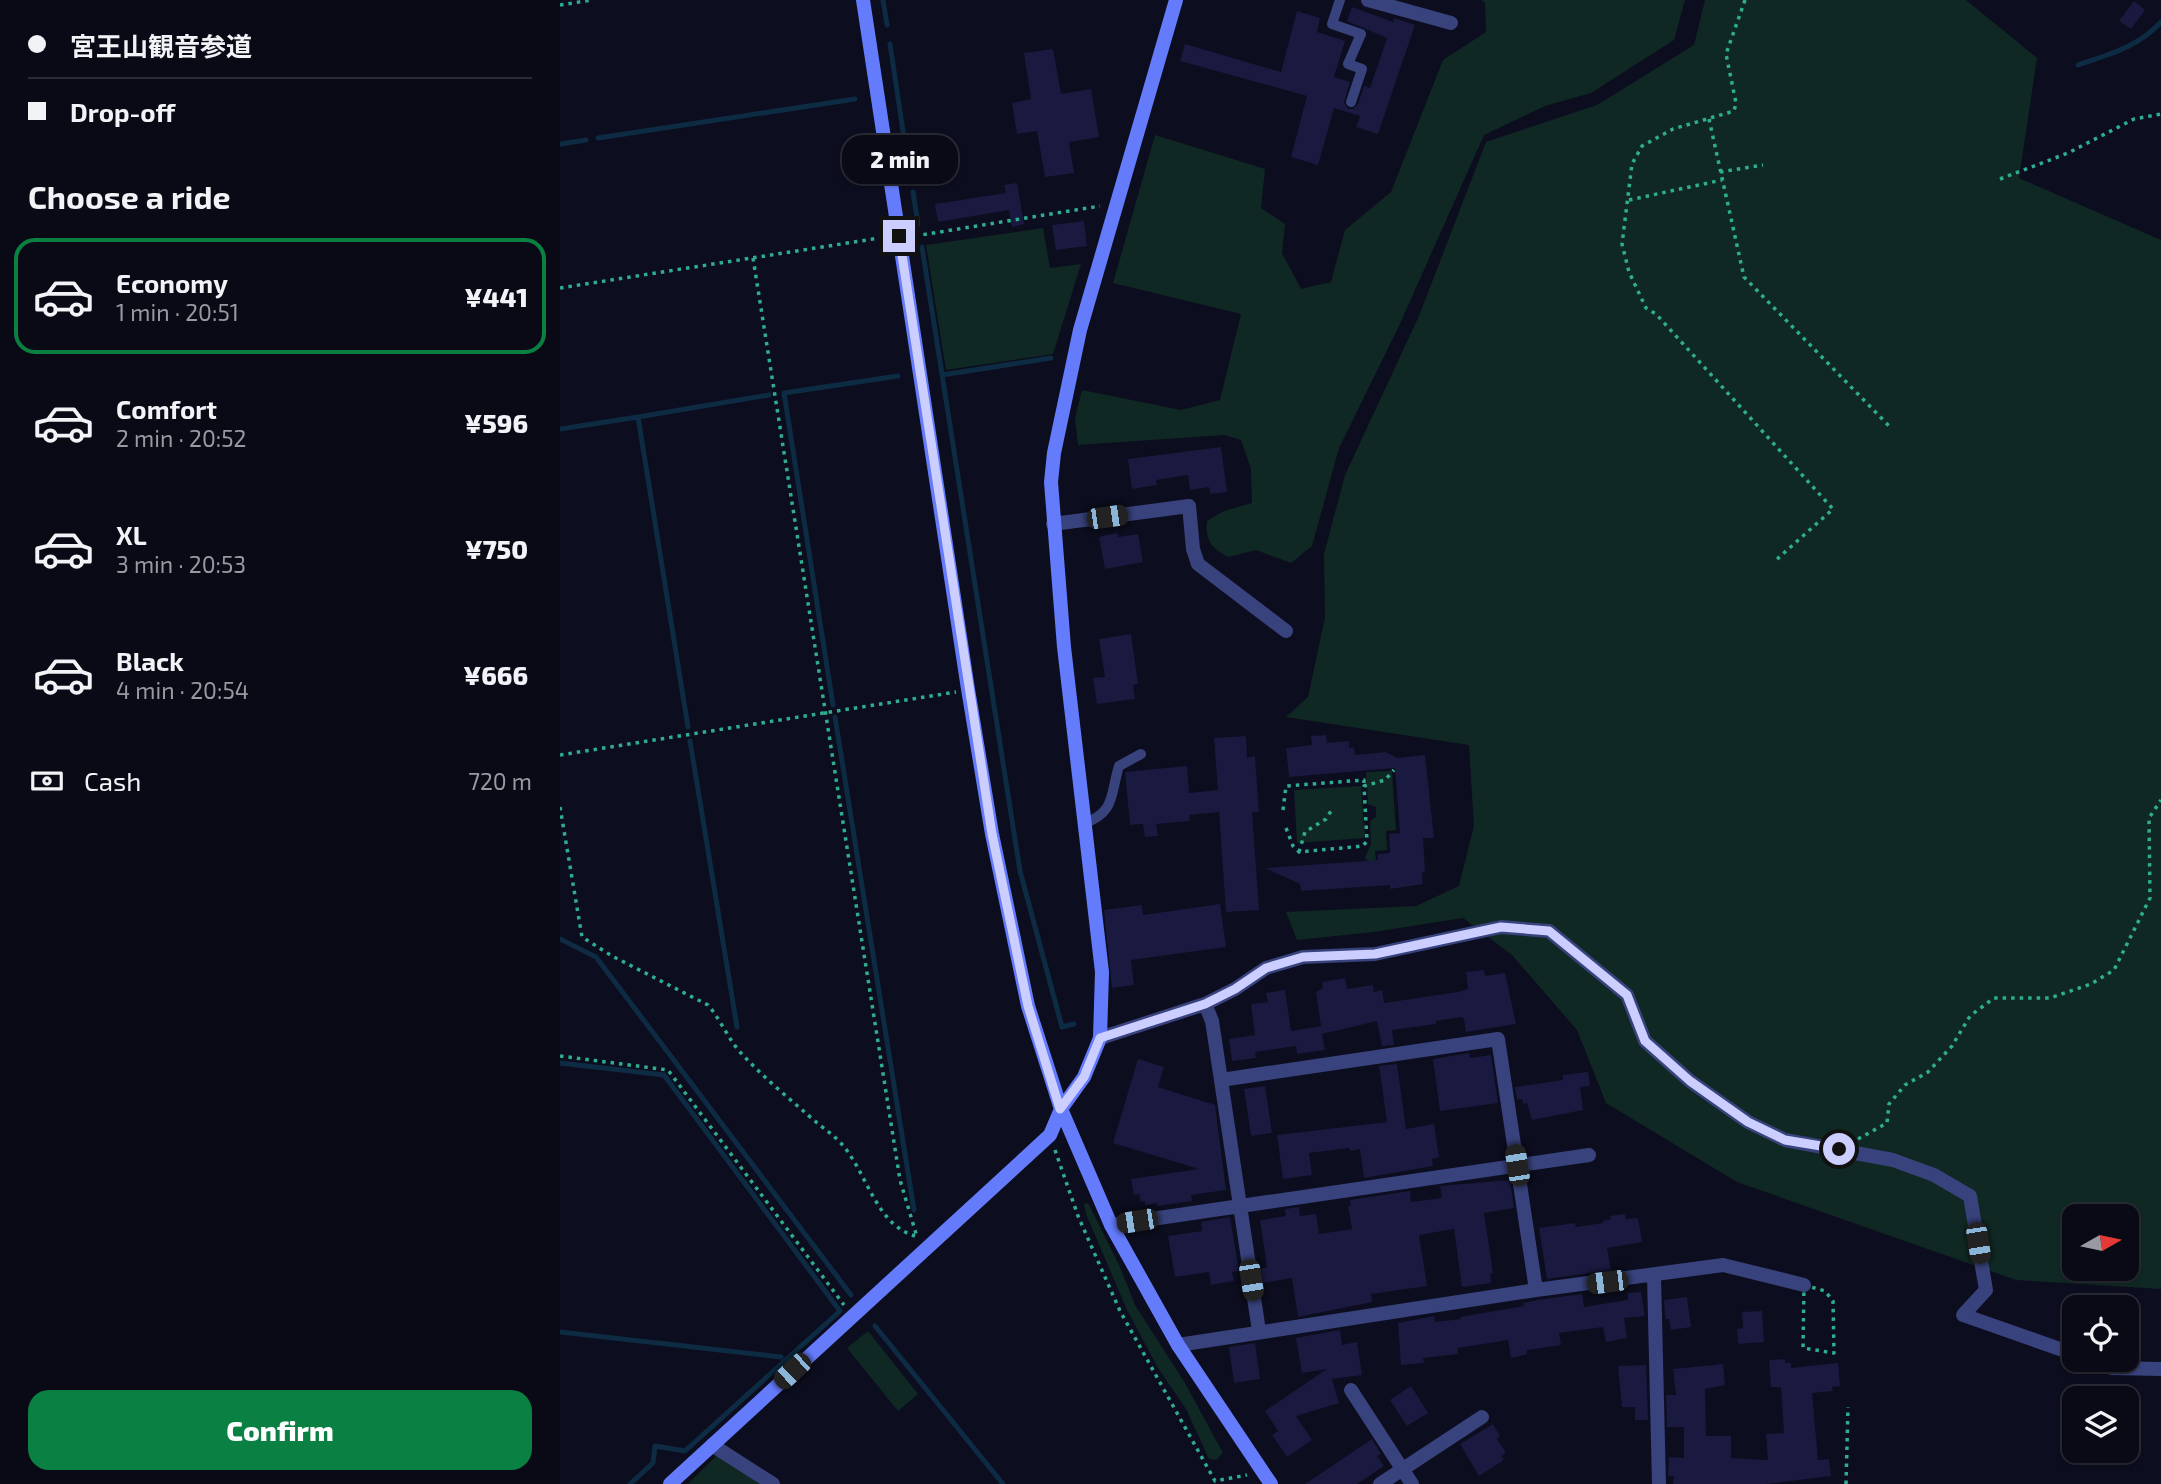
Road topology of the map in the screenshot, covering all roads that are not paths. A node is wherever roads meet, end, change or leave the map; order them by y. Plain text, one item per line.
1 (863, 0) edge
2 (1176, 0) edge
3 (1340, 0) edge
4 (1368, 0) edge
5 (1451, 23) dead end
6 (1351, 102) dead end
7 (1053, 524) junction
8 (1286, 631) dead end
9 (1141, 754) dead end
10 (1083, 824) junction
11 (1205, 1004) junction
12 (1100, 1038) junction
13 (1221, 1080) junction
14 (1060, 1109) junction
15 (1589, 1155) dead end
16 (1517, 1165) junction
17 (1240, 1204) junction
18 (1111, 1225) junction
19 (1654, 1276) junction
20 (1804, 1285) road end
21 (1536, 1290) junction
22 (1259, 1331) junction
23 (1178, 1345) junction
24 (2062, 1350) edge
25 (2139, 1369) edge
26 (2161, 1369) edge
27 (1351, 1390) dead end
28 (1482, 1417) dead end
29 (712, 1445) junction
30 (1403, 1468) junction
31 (670, 1484) edge
32 (772, 1484) edge
33 (1271, 1484) edge
34 (1380, 1484) edge
35 (1412, 1484) edge
36 (1659, 1484) edge

1 - 14 street
2 - 7 street
3 - 6 lane
4 - 5 street
7 - 8 street
7 - 10 street
9 - 10 lane
10 - 12 street
11 - 12 street
11 - 13 street
11 - 24 street
12 - 14 street
13 - 16 street
13 - 17 street
14 - 18 street
14 - 29 street
15 - 16 street
16 - 17 street
16 - 21 street
17 - 18 street
17 - 22 street
18 - 23 street
19 - 20 street
19 - 21 street
19 - 36 street
21 - 22 street
22 - 23 street
23 - 33 street
25 - 26 street
27 - 30 street
28 - 30 street
29 - 31 street
29 - 32 street
30 - 34 street
30 - 35 street

